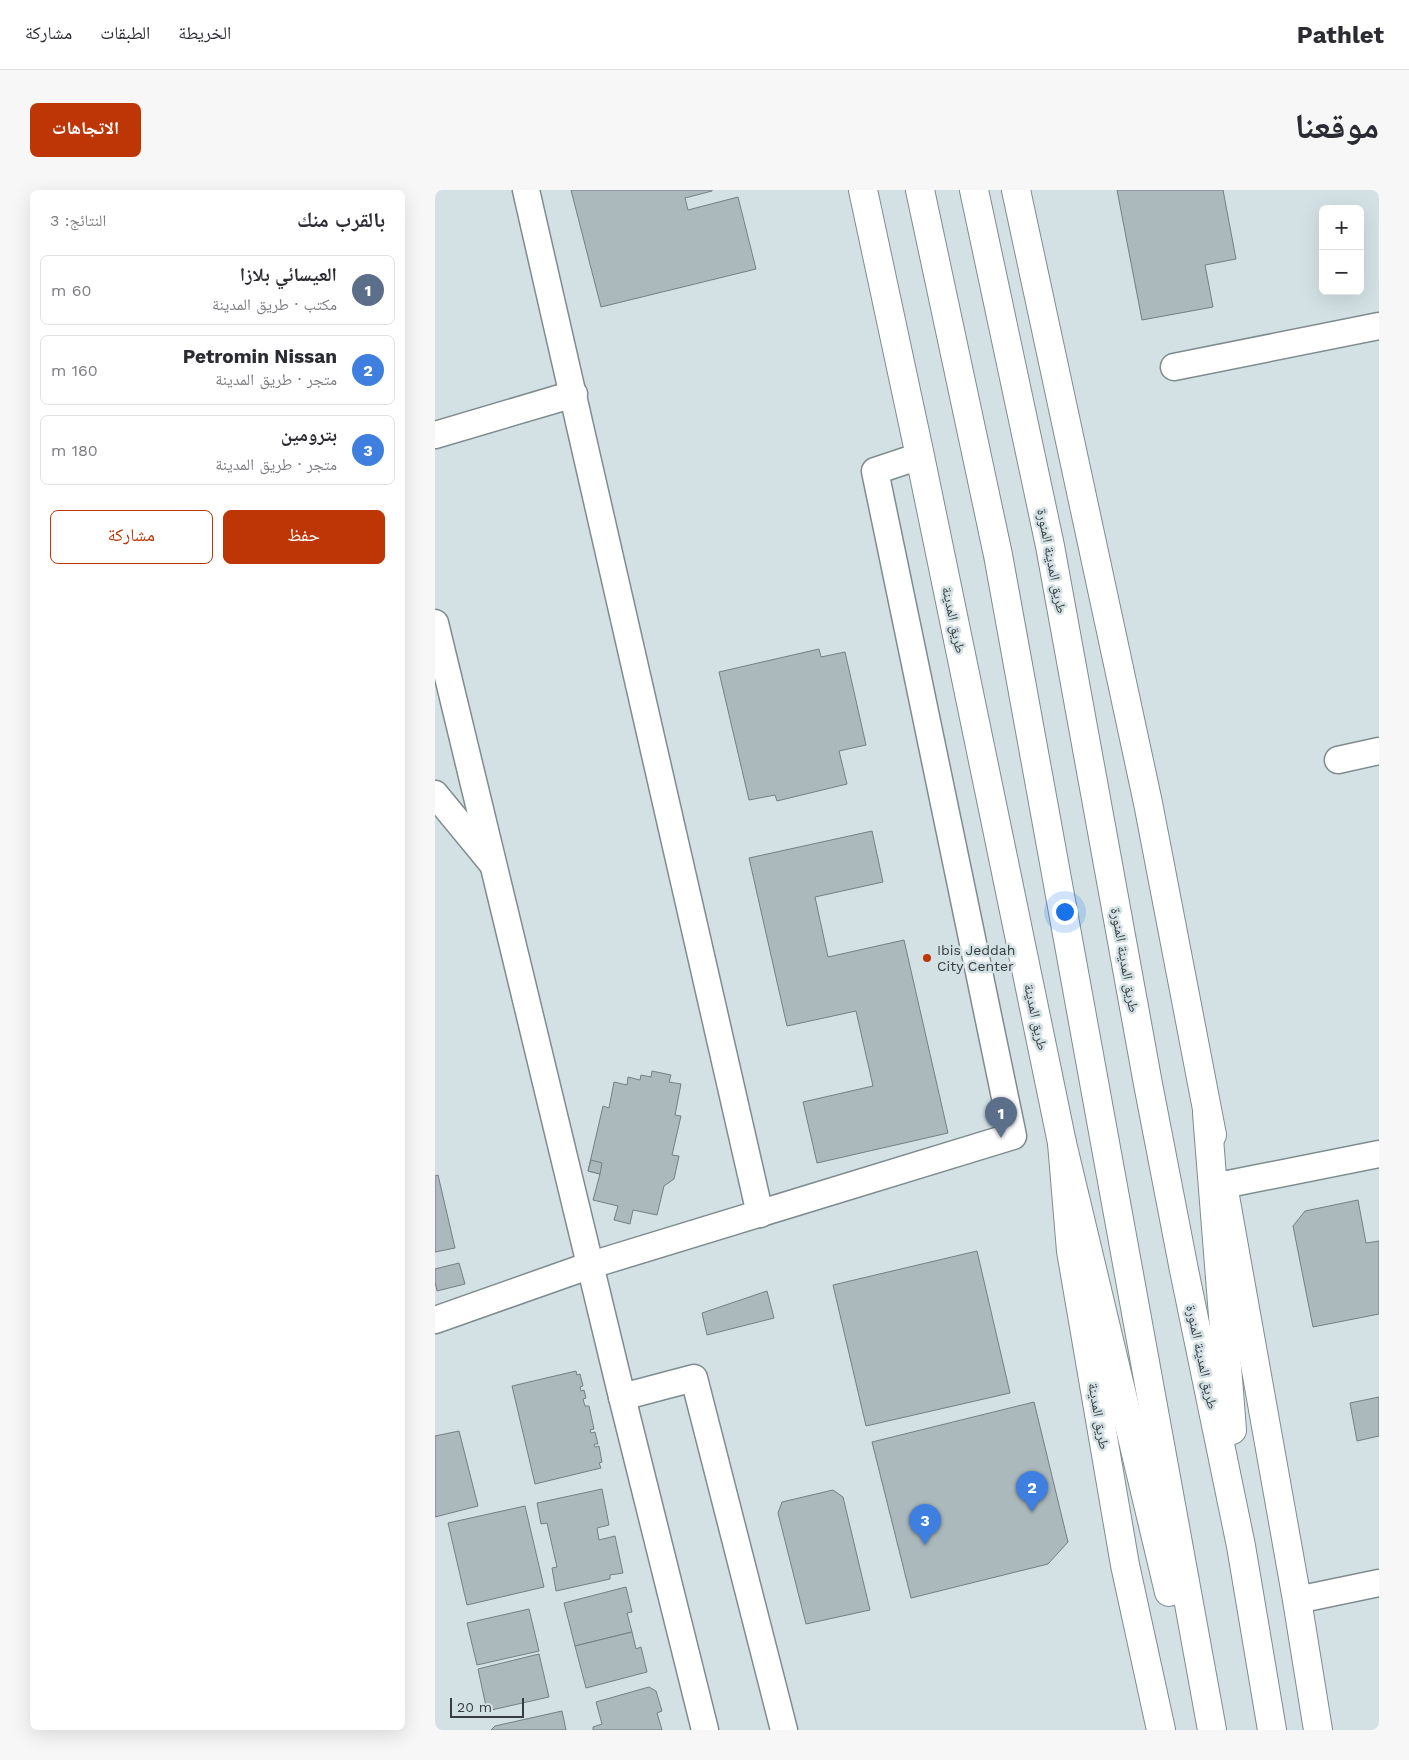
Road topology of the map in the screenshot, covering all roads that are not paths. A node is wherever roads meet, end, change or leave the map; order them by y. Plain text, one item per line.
1 (526, 190) edge
2 (863, 190) edge
3 (920, 190) edge
4 (974, 190) edge
5 (1016, 190) edge
6 (1379, 326) edge
7 (1174, 367) dead end
8 (574, 394) junction
9 (435, 435) edge
10 (920, 456) junction
11 (435, 624) edge
12 (1379, 751) edge
13 (1338, 760) dead end
14 (435, 794) edge
15 (494, 866) junction
16 (1207, 1113) junction
17 (1062, 1143) junction
18 (1379, 1154) edge
19 (1223, 1185) junction
20 (760, 1214) junction
21 (591, 1265) junction
22 (435, 1320) edge
23 (622, 1397) junction
24 (1241, 1546) junction
25 (1379, 1583) edge
26 (1297, 1600) junction
27 (705, 1730) edge
28 (784, 1730) edge
29 (1161, 1730) edge
30 (1207, 1730) edge
31 (1211, 1730) edge
32 (1272, 1730) edge
33 (1318, 1730) edge

1 - 8 street
2 - 10 main road, طريق المدينة
3 - 31 main road
4 - 24 main road, طريق المدينة المنورة
5 - 16 main road
6 - 7 street
8 - 9 street
8 - 20 street
10 - 17 main road, طريق المدينة
10 - 20 street
11 - 15 street
12 - 13 street
14 - 15 street
15 - 21 street
16 - 19 main road
16 - 24 main road
17 - 29 main road, طريق المدينة
17 - 30 main road
18 - 19 street
19 - 26 main road
20 - 21 street
21 - 22 street
21 - 23 street
23 - 27 street
23 - 28 street
24 - 32 main road, طريق المدينة المنورة
25 - 26 street
26 - 33 main road

